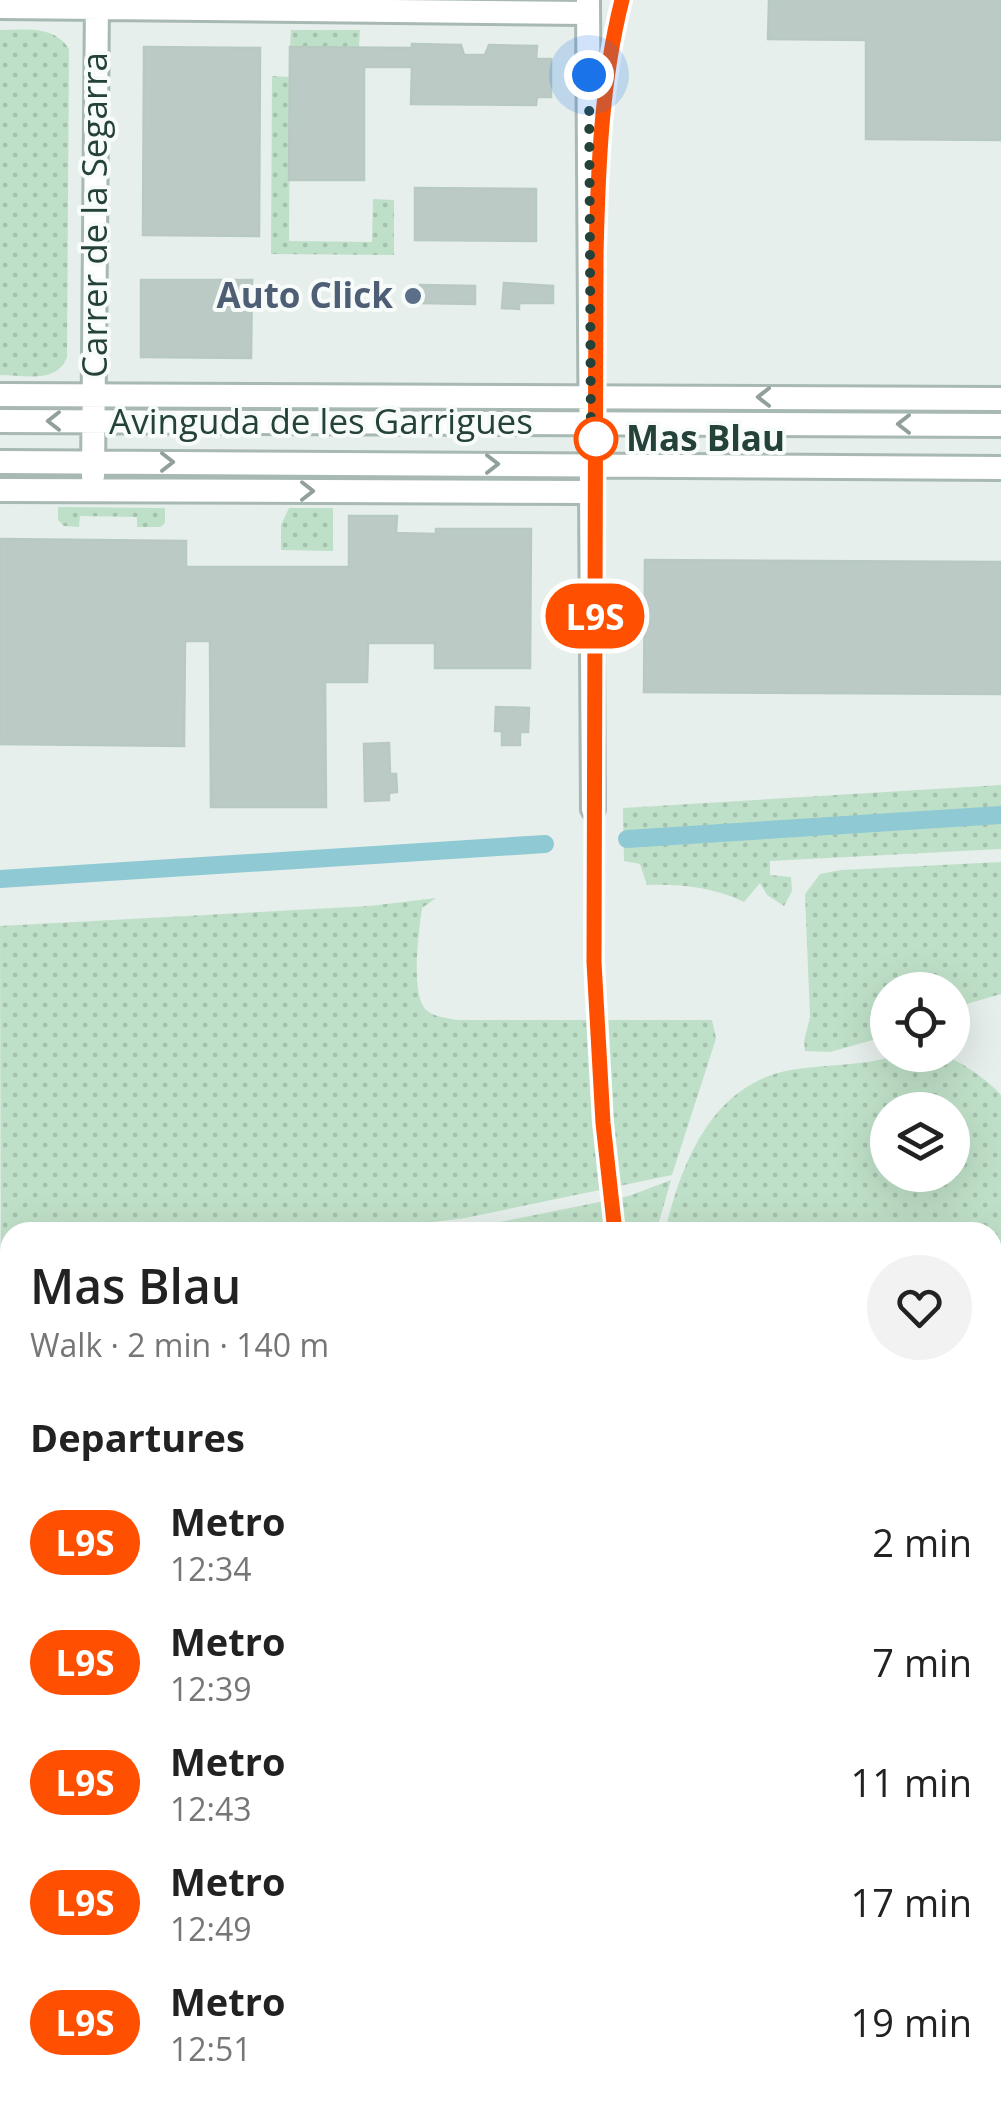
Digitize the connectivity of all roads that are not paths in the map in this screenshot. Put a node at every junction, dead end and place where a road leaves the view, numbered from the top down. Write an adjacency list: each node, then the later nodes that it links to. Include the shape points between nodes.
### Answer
1 (97, 4): 2 (street); 3 (street); 5 (street, Carrer de la Segarra)
2 (588, 6): 6 (street)
3 (0, 7)
4 (0, 395): 5 (street, Avinguda de les Garrigues)
5 (94, 395): 6 (street, Avinguda de les Garrigues); 9 (street, Carrer de la Segarra)
6 (590, 397): 7 (street, Avinguda de les Garrigues, one-way to 6); 10 (street)
7 (1001, 399)
8 (0, 421): 9 (street, Avinguda de les Garrigues, one-way to 8)
9 (94, 422): 10 (street, Avinguda de les Garrigues); 13 (street, Carrer de la Segarra)
10 (590, 423): 11 (street, Avinguda de les Garrigues, one-way to 10); 14 (street)
11 (1001, 425)
12 (0, 462): 13 (street, Avinguda de les Garrigues)
13 (93, 462): 14 (street, Avinguda de les Garrigues, one-way to 14); 17 (street, Carrer de la Segarra)
14 (591, 464): 15 (street, Avinguda de les Garrigues); 18 (street)
15 (1001, 468)
16 (0, 490): 17 (street, Avinguda de les Garrigues)
17 (93, 490): 18 (street, Avinguda de les Garrigues, one-way to 18)
18 (591, 492): 19 (street)
19 (592, 809)

